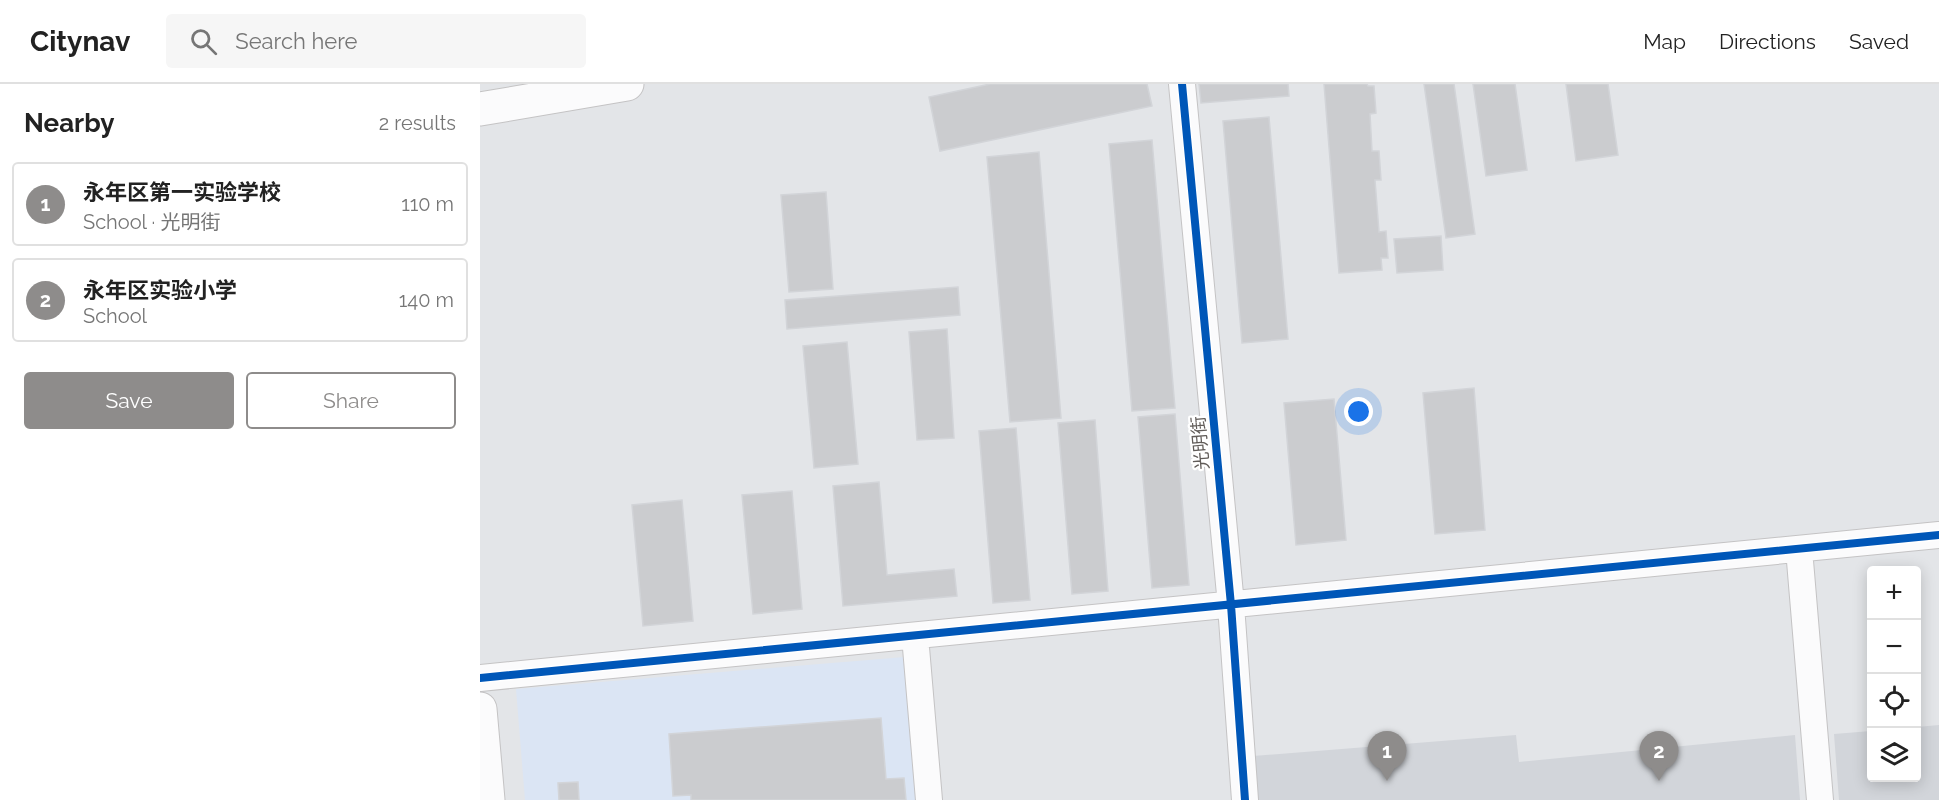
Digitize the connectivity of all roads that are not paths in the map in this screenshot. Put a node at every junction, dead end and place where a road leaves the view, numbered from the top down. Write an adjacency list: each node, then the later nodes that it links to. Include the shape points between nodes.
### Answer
1 (517, 84): 4 (street)
2 (627, 84): 5 (street)
3 (1182, 84): 8 (street, 光明街)
4 (480, 90)
5 (480, 109)
6 (1939, 536): 7 (street)
7 (1799, 549): 8 (street); 15 (street)
8 (1231, 606): 9 (street); 14 (street, 光明街)
9 (915, 636): 10 (street); 13 (street)
10 (480, 678)
11 (480, 709): 12 (street)
12 (488, 800)
13 (929, 800)
14 (1245, 800)
15 (1820, 800)

